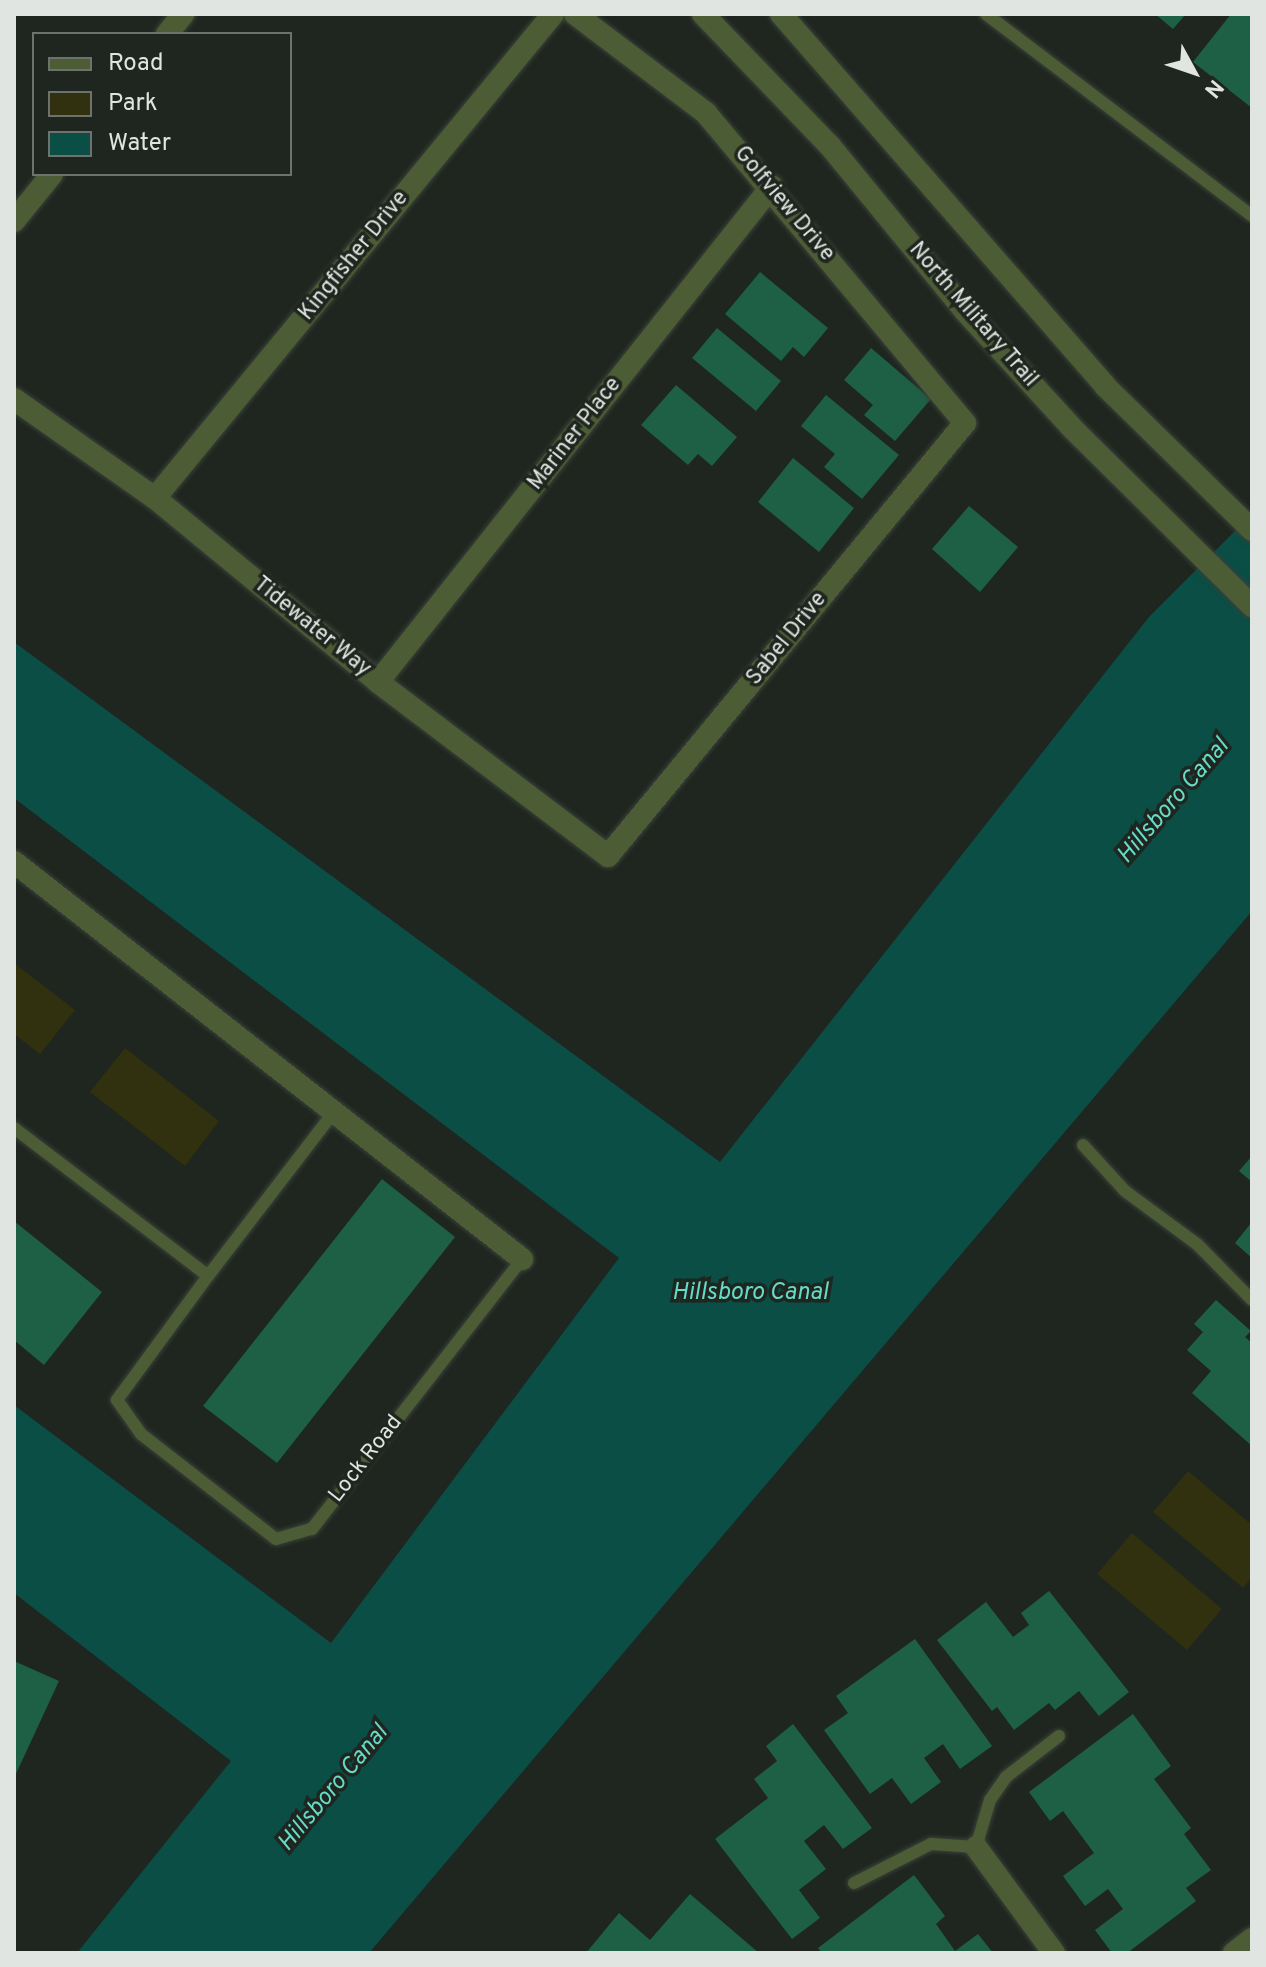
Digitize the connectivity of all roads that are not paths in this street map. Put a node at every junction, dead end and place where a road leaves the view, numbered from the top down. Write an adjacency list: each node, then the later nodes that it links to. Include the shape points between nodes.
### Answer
1 (183, 14): 7 (street)
2 (553, 14): 14 (street, Kingfisher Drive)
3 (575, 14): 9 (street, Golfview Drive, via 706,113)
4 (703, 14): 16 (street, North Military Trail, via 830,146 965,311 1073,429)
5 (781, 14): 15 (street, via 1035,309)
6 (986, 14): 10 (lane)
7 (169, 32)
8 (50, 176): 11 (street)
9 (772, 186): 13 (street, Golfview Drive); 17 (street, Mariner Place)
10 (1252, 216)
11 (14, 221)
12 (14, 399): 14 (street, Tidewater Way)
13 (965, 423): 18 (street, Sabel Drive)
14 (155, 498): 17 (street, Tidewater Way)
15 (1252, 530)
16 (1252, 606)
17 (378, 682): 18 (street, Tidewater Way)
18 (608, 856)
19 (14, 862): 20 (street, Lock Road)
20 (334, 1112): 23 (street, Lock Road); 24 (lane, Lock Road)
21 (14, 1128): 24 (lane)
22 (1083, 1145): 25 (lane, via 1125,1191 1197,1244)
23 (522, 1259): 24 (lane, Lock Road, via 312,1529 276,1539 141,1434 117,1400)
24 (208, 1276)
25 (1252, 1300)
26 (1059, 1736): 27 (lane, via 1006,1777 990,1800)
27 (976, 1847): 28 (lane, via 931,1844); 30 (street)
28 (854, 1883)
29 (1252, 1939): 31 (street)
30 (1054, 1953)
31 (1234, 1953)

